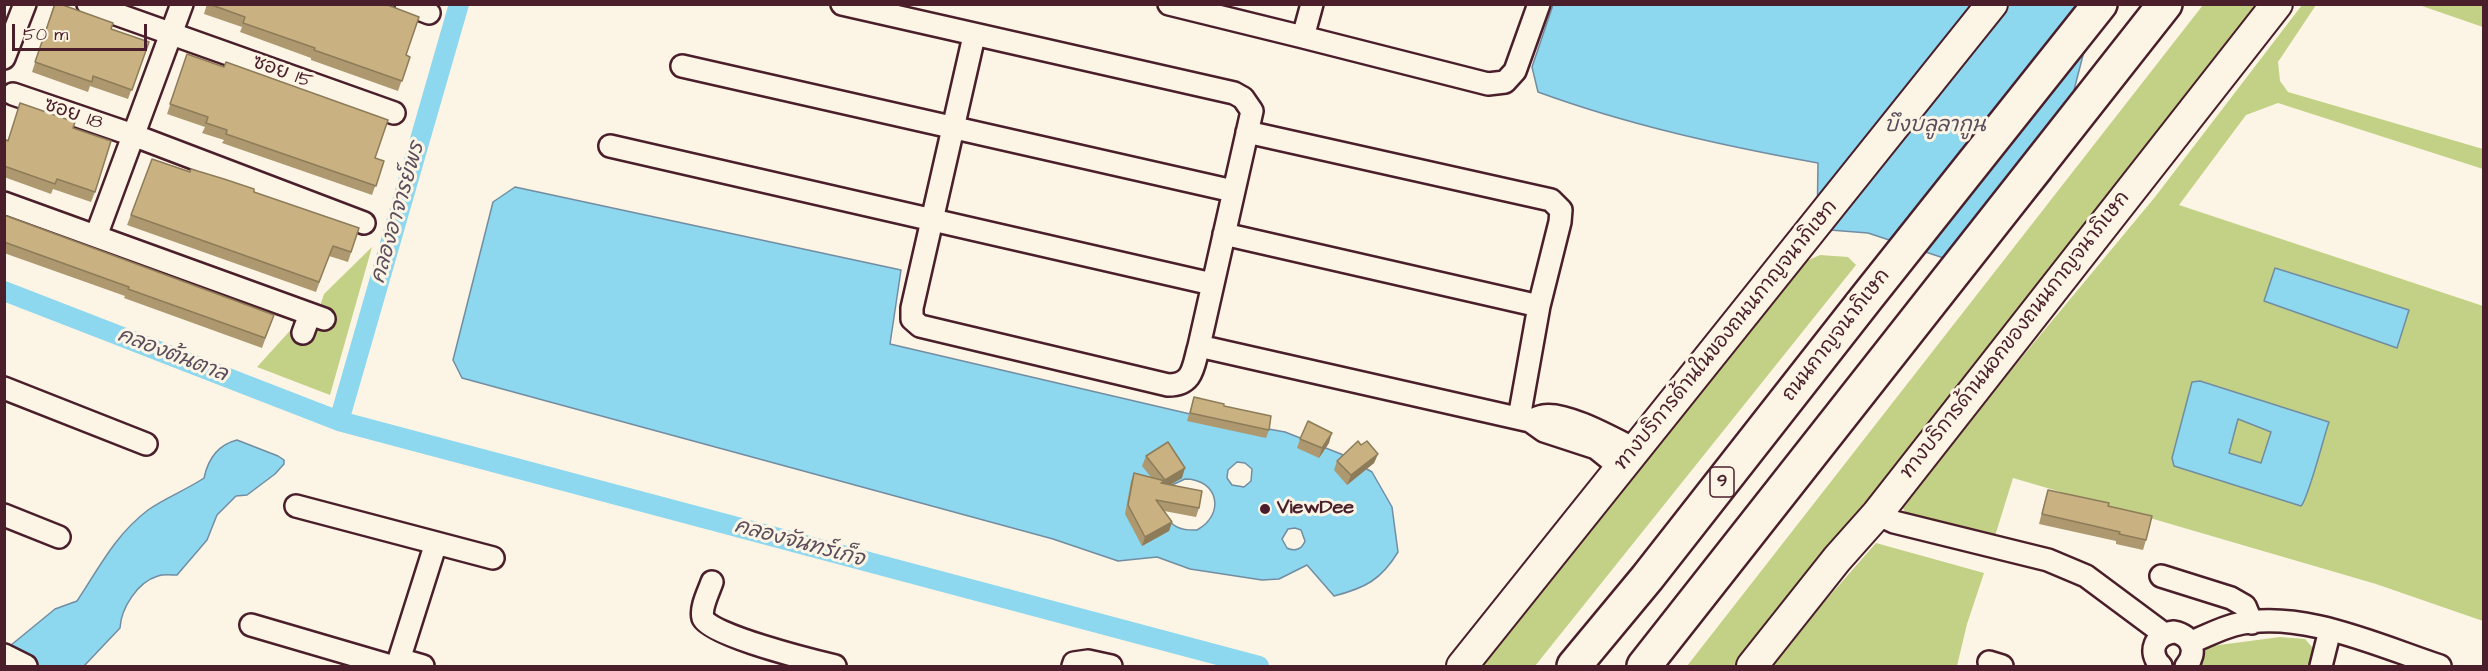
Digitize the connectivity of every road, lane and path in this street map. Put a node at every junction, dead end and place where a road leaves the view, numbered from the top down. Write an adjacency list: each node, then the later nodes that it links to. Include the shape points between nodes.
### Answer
1 (25, 4): 17 (street)
2 (88, 4): 14 (street, ซอย 15)
3 (182, 4): 14 (street)
4 (406, 4): 13 (street)
5 (842, 4): 15 (street)
6 (1168, 4): 16 (street)
7 (1312, 4): 16 (street)
8 (1539, 4): 16 (street, via 1515,71 1505,82 1488,84)
9 (1992, 4): 38 (main road, ทางบริการด้านในของถนนกาญจนาภิเษก)
10 (2100, 4): 61 (highway, ถนนกาญจนาภิเษก / 9)
11 (2165, 4): 62 (highway)
12 (2277, 4): 40 (main road, ทางบริการด้านนอกของถนนกาญจนาภิเษก)
13 (429, 13)
14 (171, 34): 20 (street, ซอย 15); 23 (street)
15 (974, 36): 21 (street); 22 (street, via 1234,93 1252,111)
16 (1303, 37)
17 (4, 58)
18 (682, 66): 21 (street)
19 (13, 94): 23 (street, ซอย 18)
20 (394, 113)
21 (952, 127): 25 (street); 27 (street)
22 (1247, 132): 25 (street); 32 (street, via 1551,200 1561,210 1560,222)
23 (134, 135): 28 (street, ซอย 18); 30 (street)
24 (610, 146): 27 (street)
25 (1233, 191): 29 (street)
26 (4, 203): 30 (street)
27 (931, 219): 31 (street); 34 (street, via 912,308 912,319 920,326 1168,385 1185,382)
28 (364, 223)
29 (1224, 234): 31 (street); 32 (street)
30 (96, 236): 33 (street)
31 (1212, 284): 34 (street)
32 (1539, 306): 36 (street)
33 (312, 322)
34 (1199, 346): 36 (street)
35 (4, 388): 37 (street)
36 (1524, 420): 38 (street, via 1544,431)
37 (146, 444)
38 (1628, 459): 60 (main road, ทางบริการด้านในของถนนกาญจนาภิเษก)
39 (296, 506): 43 (street)
40 (1877, 514): 50 (street, via 1894,522 2048,560 2086,576); 63 (main road, ทางบริการด้านนอกของถนนกาญจนาภิเษก)
41 (4, 515): 42 (street)
42 (59, 537)
43 (436, 543): 44 (street); 53 (street)
44 (493, 558)
45 (2161, 576): 47 (street, via 2231,598 2245,606)
46 (712, 582): 57 (street, via 703,610 706,623 730,636)
47 (2252, 623): 49 (street, via 2304,623); 51 (street, via 2234,625)
48 (251, 625): 53 (street)
49 (2330, 630): 65 (street); 66 (street)
50 (2164, 634): 51 (street, via 2179,633); 54 (street, via 2154,646)
51 (2191, 642): 64 (street, via 2192,657)
52 (4, 655): 55 (street)
53 (396, 664): 56 (street)
54 (2156, 665)
55 (26, 666)
56 (423, 666)
57 (835, 666)
58 (1073, 666): 59 (street, via 1088,661)
59 (1111, 666)
60 (1462, 666)
61 (1574, 666)
62 (1644, 666)
63 (1752, 666)
64 (2186, 666)
65 (2321, 666)
66 (2440, 666)

